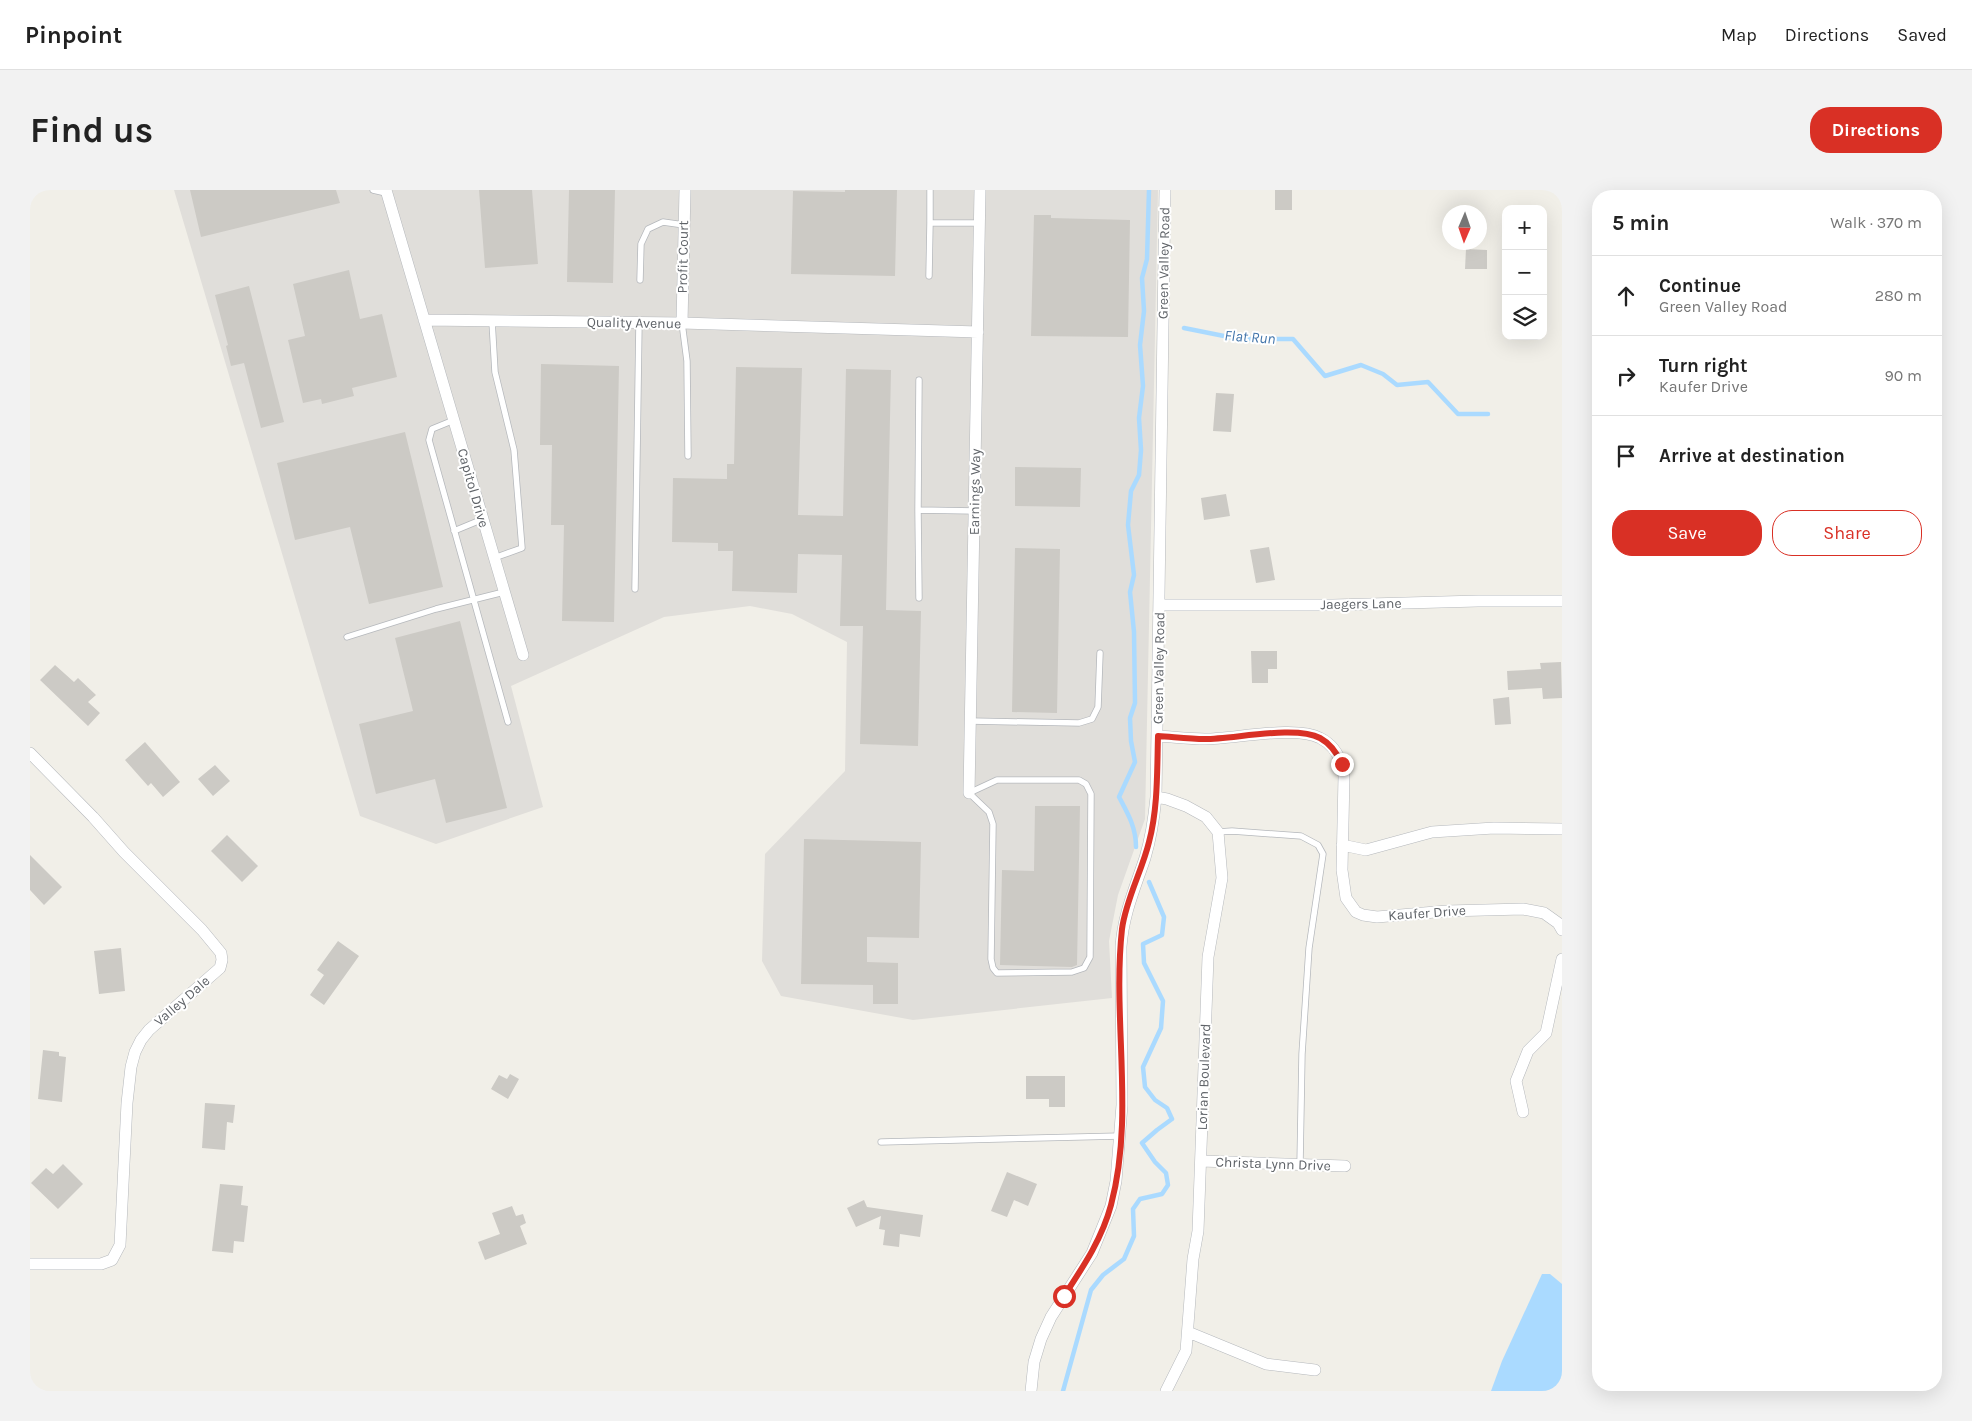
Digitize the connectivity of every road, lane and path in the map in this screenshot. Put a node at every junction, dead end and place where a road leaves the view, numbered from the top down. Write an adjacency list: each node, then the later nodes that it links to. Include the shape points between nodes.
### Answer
1 (373, 190): 6 (lane)
2 (684, 190): 9 (street, Profit Court)
3 (930, 190): 7 (lane)
4 (980, 190): 8 (street, Earnings Way)
5 (1165, 190): 30 (street, Green Valley Road)
6 (386, 191): 12 (street)
7 (930, 223): 8 (lane); 10 (lane)
8 (980, 223): 16 (street, Earnings Way)
9 (684, 225): 11 (lane, via 663,222 648,229 641,244); 15 (street, Profit Court)
10 (929, 276)
11 (640, 280)
12 (424, 320): 13 (street, Quality Avenue); 18 (street, Capitol Drive)
13 (492, 321): 14 (street, Quality Avenue); 24 (lane, via 495,372 514,450 522,548)
14 (639, 322): 15 (street, Quality Avenue); 25 (lane)
15 (682, 323): 16 (street, Quality Avenue); 19 (lane, via 687,362)
16 (978, 332): 21 (street, Earnings Way)
17 (919, 380): 20 (lane)
18 (454, 420): 22 (street, Capitol Drive); 23 (lane, via 432,429 429,440)
19 (688, 456)
20 (918, 510): 21 (lane); 27 (lane)
21 (975, 510): 34 (street, Earnings Way)
22 (483, 519): 23 (lane); 24 (street, Capitol Drive)
23 (454, 531): 28 (lane)
24 (494, 558): 26 (street, Capitol Drive)
25 (635, 590)
26 (504, 592): 28 (lane); 33 (street, Capitol Drive)
27 (919, 598)
28 (474, 600): 31 (lane); 35 (lane)
29 (1562, 601): 30 (street, Jaegers Lane)
30 (1159, 605): 36 (street, Green Valley Road)
31 (347, 637)
32 (1100, 653): 34 (lane, via 1098,707 1092,719 1078,723)
33 (523, 655)
34 (970, 721): 38 (street, Earnings Way)
35 (508, 722)
36 (1158, 736): 39 (street, Green Valley Road); 42 (street, Kaufer Drive, via 1205,739 1284,733 1320,738 1338,754 1342,764)
37 (30, 753): 51 (street, Valley Dale, via 202,930 221,953 222,960 220,968 149,1030 134,1052 120,1245 112,1260 101,1264)
38 (969, 794): 38 (lane, via 997,780 1079,780 1086,784 1091,794 1090,957 1084,968 1072,972 997,973 993,968 990,959 992,824 990,812)
39 (1156, 798): 41 (street, via 1167,799 1199,813); 46 (street, Green Valley Road, via 1148,848 1122,927)
40 (1562, 829): 42 (street, via 1494,828 1432,832 1366,850)
41 (1218, 832): 48 (street, Lorian Boulevard, via 1222,878 1208,957); 49 (lane, via 1302,836 1318,845 1323,854 1309,948 1302,1054)
42 (1342, 845): 43 (street, Kaufer Drive, via 1346,898 1356,912 1363,915 1377,917 1523,908 1544,913 1558,922)
43 (1562, 930)
44 (1562, 959): 45 (street, via 1546,1033 1528,1051 1516,1081)
45 (1524, 1112)
46 (1120, 1136): 47 (lane); 54 (street, Green Valley Road, via 1116,1181 1103,1229 1041,1339 1034,1362)
47 (880, 1142)
48 (1201, 1161): 49 (street, Christa Lynn Drive); 52 (street, Lorian Boulevard)
49 (1300, 1164): 50 (street, Christa Lynn Drive)
50 (1345, 1166)
51 (30, 1264)
52 (1188, 1332): 53 (street, via 1266,1364); 55 (street, Lorian Boulevard, via 1186,1351)
53 (1315, 1370)
54 (1031, 1391)
55 (1166, 1391)

